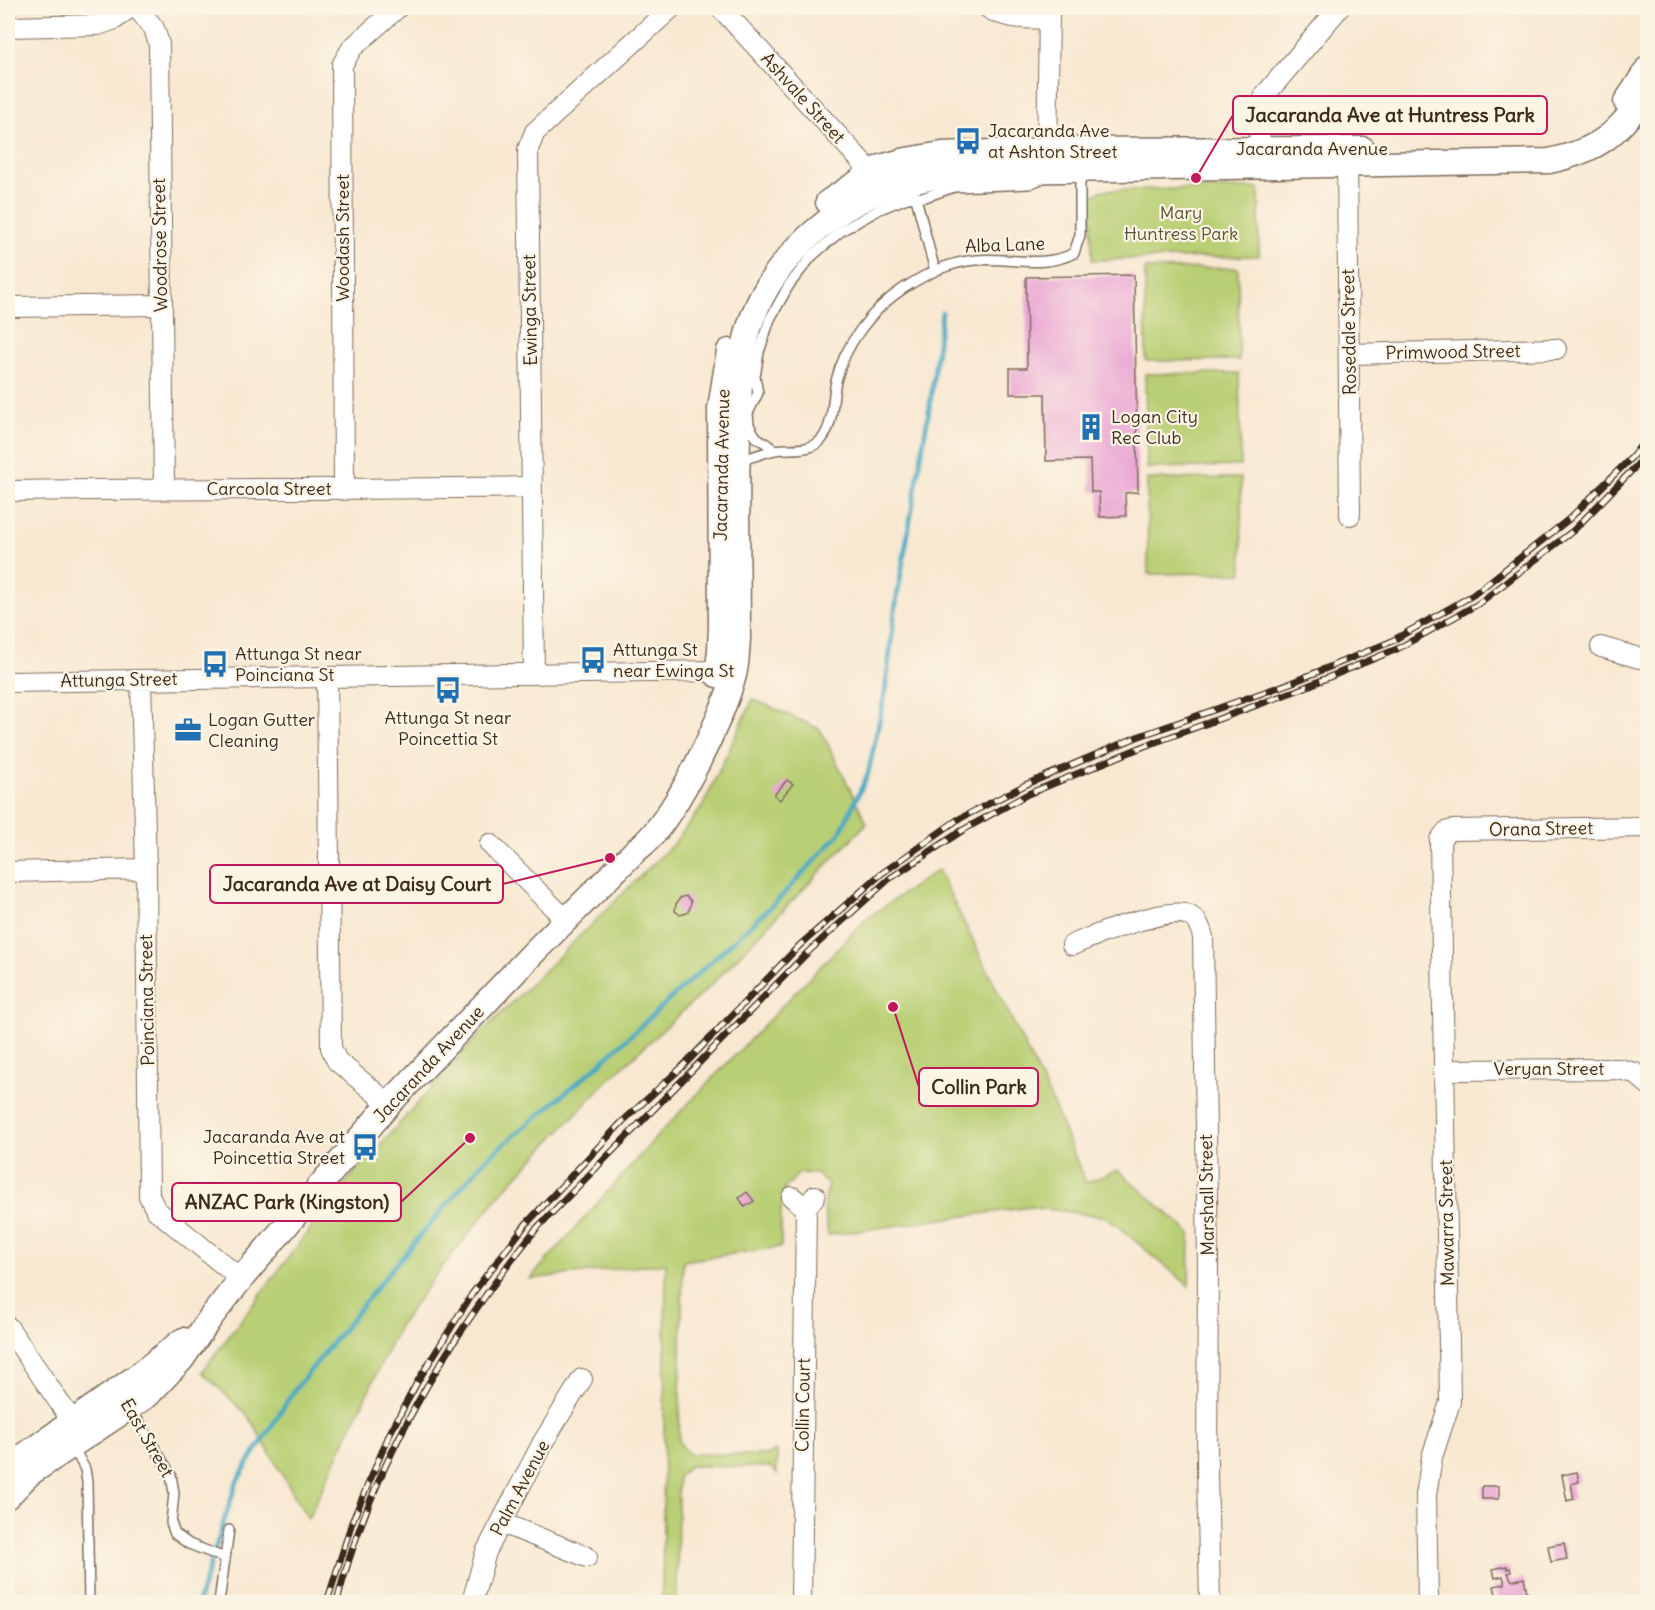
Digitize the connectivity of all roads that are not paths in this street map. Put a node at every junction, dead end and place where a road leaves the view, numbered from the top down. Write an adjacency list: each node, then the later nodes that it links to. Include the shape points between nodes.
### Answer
1 (129, 8): 9 (street, via 98,25)
2 (137, 8): 19 (street, Woodrose Street, via 154,28 159,44)
3 (397, 8): 28 (street, Woodash Street, via 352,48 342,65)
4 (671, 8): 26 (street, Ewinga Street, via 535,132 528,149)
5 (721, 8): 16 (street, Ashvale Street)
6 (987, 8): 8 (street, via 1027,19)
7 (1339, 8): 13 (street, via 1265,95)
8 (1049, 13): 14 (street)
9 (8, 27)
10 (1647, 68): 12 (street, Jacaranda Avenue, via 1626,102 1606,123 1560,145)
11 (1647, 90): 12 (street, Jacaranda Avenue, via 1614,134 1568,157 1532,162)
12 (1348, 157): 13 (street, Jacaranda Avenue); 22 (street, Rosedale Street)
13 (1258, 158): 15 (street, Jacaranda Avenue)
14 (1047, 160): 15 (street, Jacaranda Avenue); 16 (street, Jacaranda Avenue, via 923,179); 17 (lane, via 1041,179 1029,184 954,187)
15 (1080, 160): 18 (lane, Alba Lane, via 1080,235 1074,253 1060,260 975,260 944,265)
16 (876, 182): 23 (street, Jacaranda Avenue, via 865,198 827,221 797,247 775,276 746,338 741,370); 31 (street, Jacaranda Avenue, via 826,204 786,243 759,279 737,324 726,362 720,409)
17 (916, 198): 18 (lane); 23 (lane, via 880,209 841,231 812,256 789,285 770,319 759,352 755,377 758,393)
18 (935, 271): 24 (lane, Alba Lane, via 903,288 858,332 836,381 829,423 822,439 808,447)
19 (161, 305): 20 (street); 27 (street, Woodrose Street)
20 (8, 308)
21 (1556, 349): 22 (street, Primwood Street)
22 (1349, 354): 30 (street, Rosedale Street)
23 (743, 413): 24 (lane, via 756,437); 25 (street, Jacaranda Avenue)
24 (776, 450): 25 (lane, Alba Lane)
25 (737, 462): 31 (lane, via 731,469 729,520); 34 (street, Jacaranda Avenue, via 738,639)
26 (531, 487): 28 (street, Carcoola Street); 35 (street, Ewinga Street)
27 (164, 488): 28 (street, Carcoola Street); 29 (street, Carcoola Street)
28 (344, 490)
29 (8, 491)
30 (1350, 515)
31 (720, 545): 34 (street, Jacaranda Avenue)
32 (1601, 648): 33 (street)
33 (1647, 657)
34 (726, 673): 35 (street, Attunga Street); 44 (street, Jacaranda Avenue, via 725,699 686,785 663,822 646,844)
35 (534, 674): 36 (street, Attunga Street)
36 (327, 678): 37 (street, Attunga Street); 48 (street, via 331,1048 337,1061)
37 (141, 680): 38 (street, Attunga Street); 42 (street, Poinciana Street)
38 (8, 682)
39 (1647, 827): 40 (street, Orana Street, via 1452,830)
40 (1440, 840): 46 (street, Mawarra Street)
41 (490, 844): 44 (street)
42 (146, 869): 43 (street); 50 (street, Poinciana Street, via 149,1196 156,1210)
43 (8, 872)
44 (567, 921): 48 (street, Jacaranda Avenue)
45 (1072, 945): 66 (street, Marshall Street, via 1107,930 1172,913 1186,914 1198,922 1203,937)
46 (1445, 1070): 47 (street, Veryan Street, via 1619,1069 1635,1073); 67 (street, Mawarra Street, via 1450,1402 1432,1457 1426,1495)
47 (1647, 1084)
48 (389, 1104): 50 (street, Jacaranda Avenue)
49 (805, 1200): 65 (street, Collin Court)
50 (241, 1279): 53 (street, Jacaranda Avenue, via 211,1317 171,1350)
51 (8, 1328): 54 (street)
52 (582, 1379): 58 (street, Palm Avenue, via 543,1442)
53 (124, 1398): 54 (street, Jacaranda Avenue); 55 (street, Jacaranda Avenue); 60 (lane, East Street, via 171,1474 171,1523 175,1534)
54 (72, 1420): 56 (street, Jacaranda Avenue)
55 (72, 1444): 57 (street, Jacaranda Avenue, via 29,1474); 62 (lane, via 85,1468 87,1482)
56 (8, 1467)
57 (8, 1496)
58 (502, 1523): 61 (street); 64 (street, Palm Avenue, via 486,1552)
59 (229, 1530): 60 (lane)
60 (221, 1557): 63 (lane)
61 (587, 1557)
62 (89, 1602)
63 (219, 1602)
64 (472, 1602)
65 (801, 1602)
66 (1210, 1602)
67 (1428, 1602)

